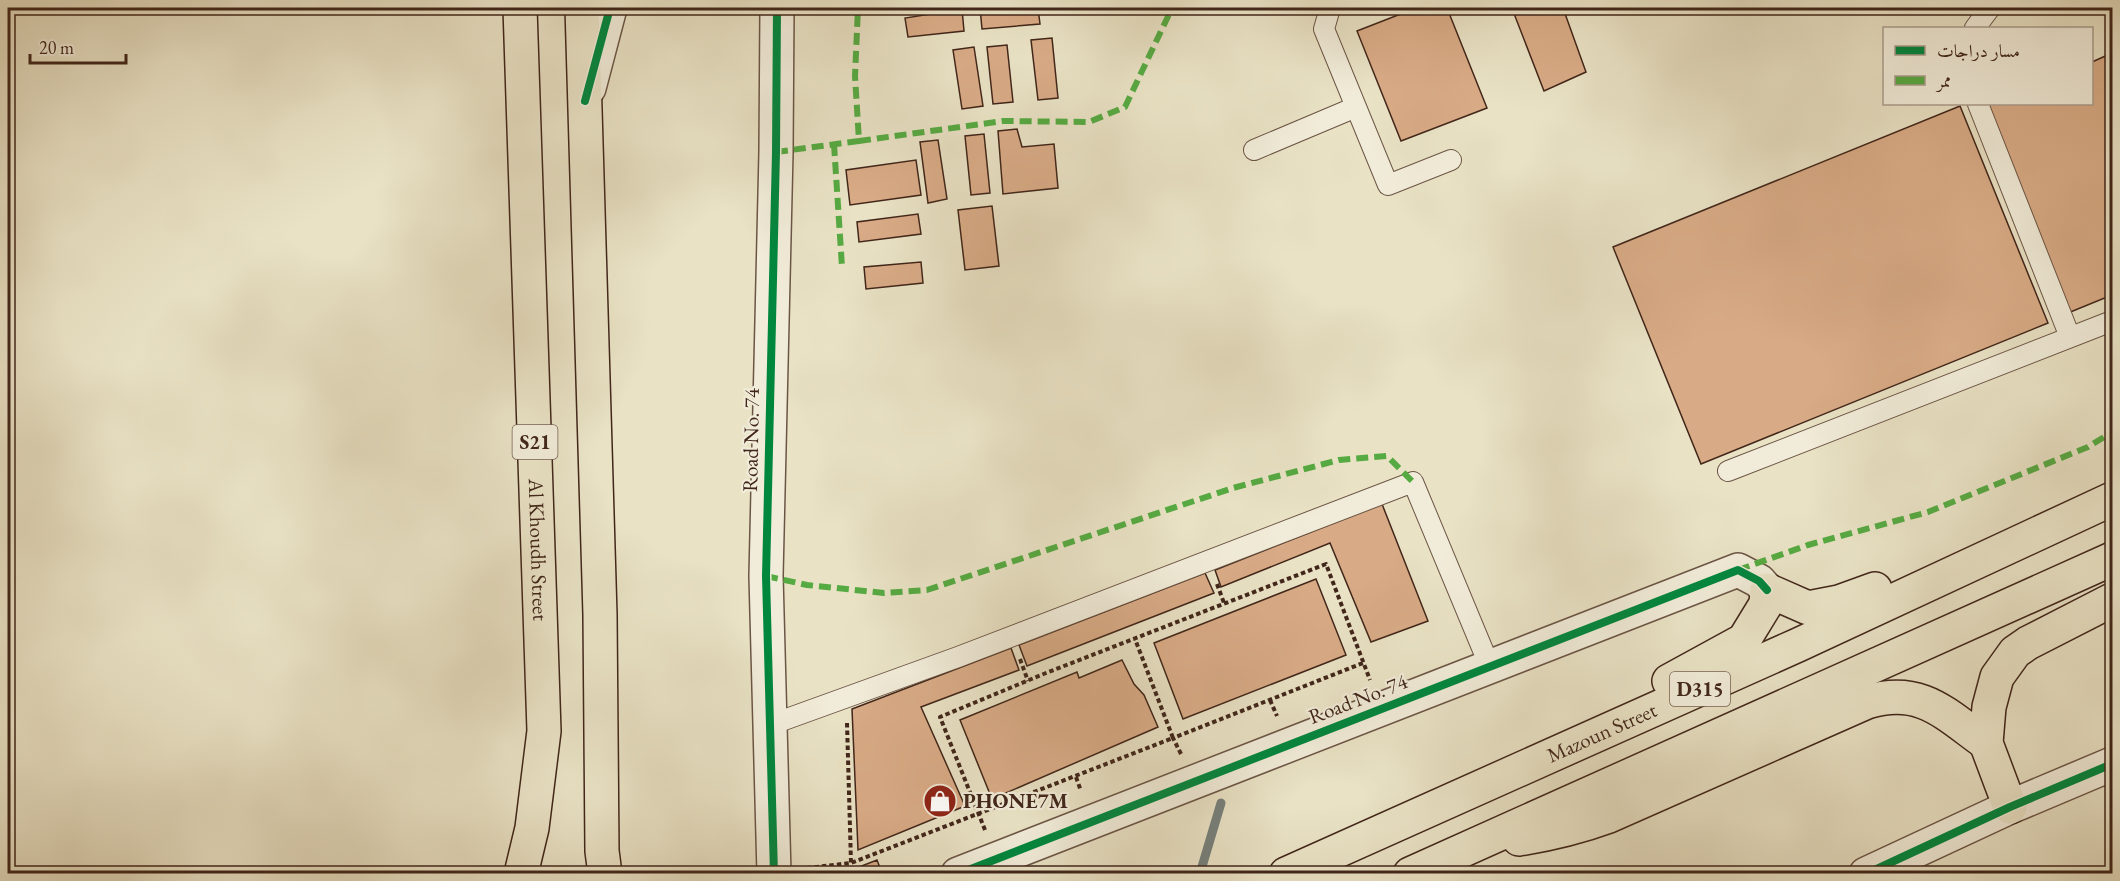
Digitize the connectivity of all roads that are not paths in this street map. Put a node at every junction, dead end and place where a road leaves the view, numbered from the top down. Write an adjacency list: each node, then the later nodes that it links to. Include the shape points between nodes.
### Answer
1 (520, 8): 28 (main road, Al Khoudh Street / S21, via 544,730 532,828)
2 (582, 8): 8 (main road)
3 (610, 8): 8 (street)
4 (777, 8): 22 (street, Road No. 74, via 766,576)
5 (1330, 8): 10 (lane, via 1324,29)
6 (1990, 8): 7 (lane)
7 (1976, 27)
8 (585, 101): 29 (main road)
9 (1978, 105): 14 (lane)
10 (1356, 106): 11 (lane); 12 (lane, via 1388,185)
11 (1254, 150)
12 (1450, 160)
13 (2112, 321): 14 (lane)
14 (2070, 338): 15 (lane)
15 (1728, 471)
16 (2112, 490): 19 (main road, via 1839,602 1808,608)
17 (2112, 499): 24 (main road, Mazoun Street / D315)
18 (2112, 559): 27 (main road, D315)
19 (1767, 590): 21 (street, Road No. 74, via 1738,570); 24 (main road, via 1766,604 1744,640 1625,702)
20 (2112, 600): 23 (main road, via 2028,643 2005,664 1992,692)
21 (1490, 667): 22 (lane, via 1413,482 958,657); 31 (street, Road No. 74)
22 (770, 724): 30 (street, Road No. 74)
23 (1986, 742): 26 (main road); 27 (main road, via 1926,702 1887,696 1580,827 1549,835)
24 (1576, 744): 32 (main road, Mazoun Street / D315)
25 (2112, 764): 26 (street)
26 (2010, 807): 34 (street)
27 (1487, 840): 33 (main road, D315)
28 (521, 873)
29 (605, 873)
30 (774, 873)
31 (958, 873)
32 (1286, 873)
33 (1410, 873)
34 (1866, 873)

